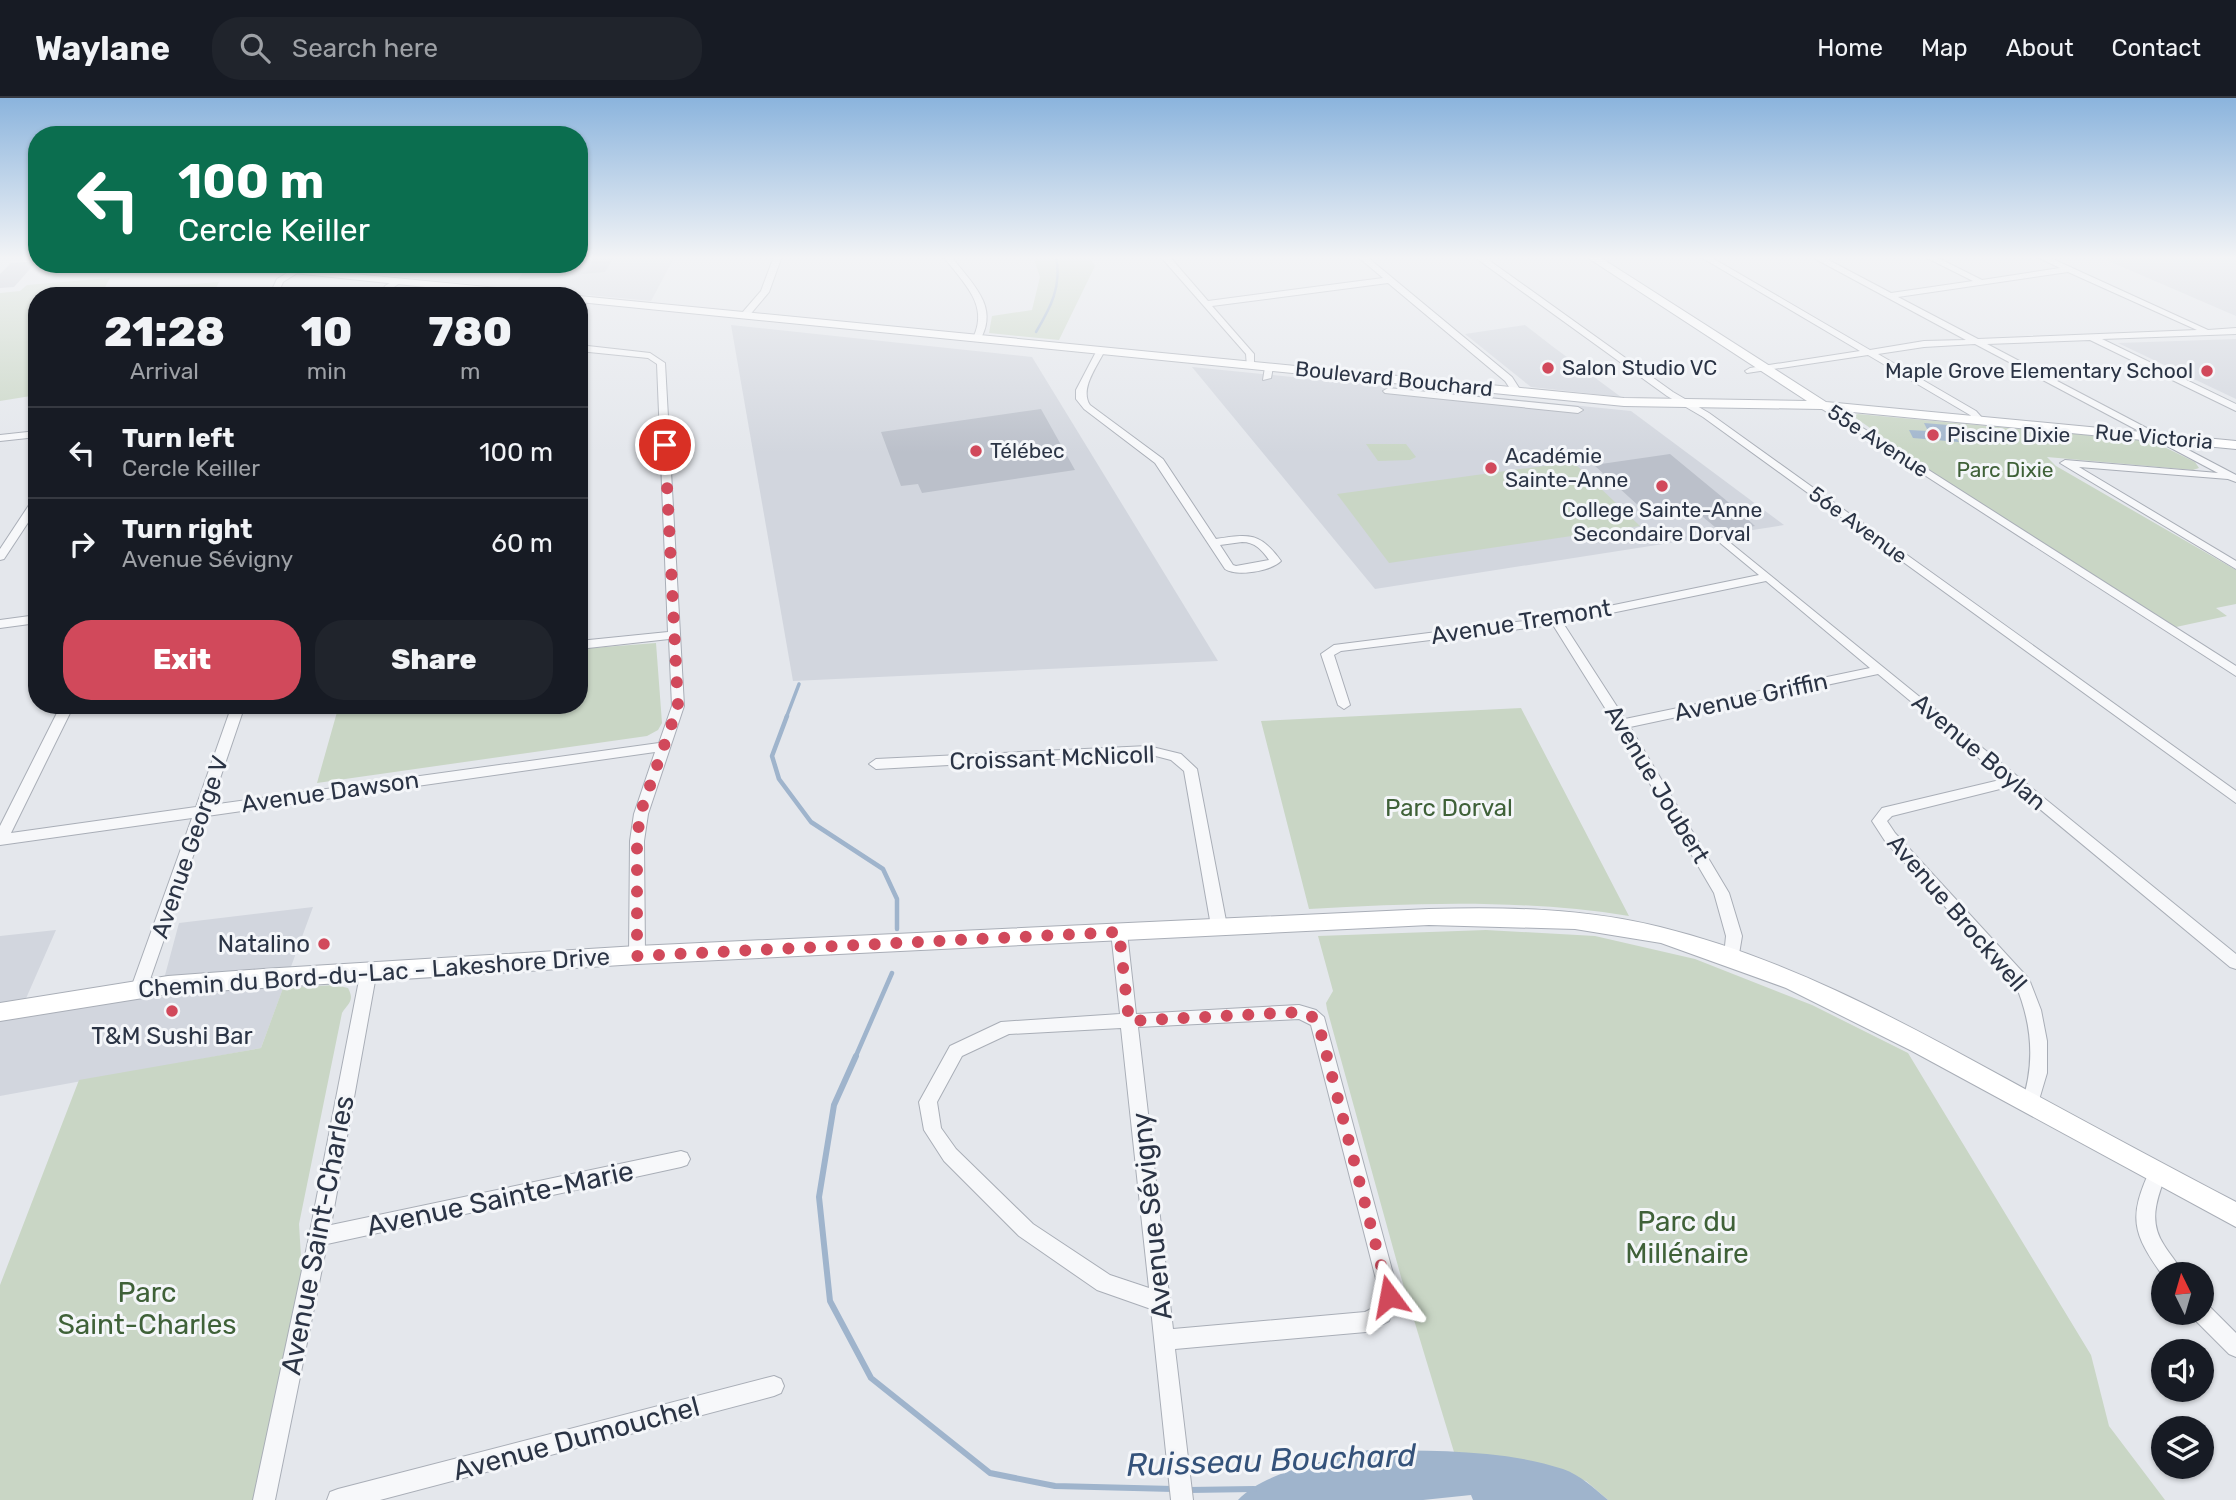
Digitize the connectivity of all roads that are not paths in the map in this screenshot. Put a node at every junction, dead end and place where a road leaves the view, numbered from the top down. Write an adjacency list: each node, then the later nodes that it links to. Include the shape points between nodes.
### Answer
1 (811, 321): 14 (main road, Boulevard Bouchard)
2 (986, 321): 14 (street)
3 (1222, 321): 19 (street, via 1252,356)
4 (1439, 321): 23 (street, via 1509,379)
5 (1570, 321): 26 (street, 56e Avenue)
6 (1674, 321): 21 (main road, 55e Avenue)
7 (1691, 321): 20 (main road, 55e Avenue)
8 (1816, 321): 18 (street)
9 (1938, 321): 15 (street)
10 (2183, 321): 12 (street)
11 (2236, 331): 12 (street)
12 (2206, 332): 13 (street)
13 (2091, 337): 15 (street); 29 (street)
14 (977, 338): 17 (main road, Boulevard Bouchard)
15 (1975, 341): 18 (street); 34 (street)
16 (588, 349): 46 (street, via 650,356 661,363)
17 (1101, 351): 19 (main road, Boulevard Bouchard); 39 (street, via 1081,399 1102,421 1159,461)
18 (1869, 352): 20 (street); 31 (street, via 1973,412)
19 (1250, 365): 23 (main road, Boulevard Bouchard, via 1268,373)
20 (1765, 369): 21 (street); 28 (main road, 55e Avenue)
21 (1750, 371): 27 (main road, 55e Avenue)
22 (1388, 391): 24 (street)
23 (1516, 391): 24 (main road, Boulevard Bouchard)
24 (1534, 399): 25 (main road, Boulevard Bouchard); 30 (street)
25 (1624, 402): 26 (main road, Rue Victoria)
26 (1685, 402): 27 (main road, Rue Victoria, via 1704,406); 57 (street, 56e Avenue)
27 (1800, 404): 28 (main road, Rue Victoria)
28 (1822, 405): 31 (main road, Rue Victoria); 49 (street, 55e Avenue)
29 (2236, 408)
30 (1578, 410)
31 (1979, 420): 34 (main road, Rue Victoria)
32 (28, 435): 33 (street)
33 (0, 438)
34 (2159, 438): 35 (main road, Rue Victoria); 36 (street)
35 (2236, 445)
36 (2235, 478): 41 (street, via 2065,463)
37 (28, 515): 40 (street)
38 (1723, 540): 42 (street, Avenue Boylan)
39 (1213, 543): 39 (street, via 1234,570 1275,561 1264,542 1254,538)
40 (0, 557)
41 (2236, 566)
42 (1768, 577): 44 (street, Avenue Tremont); 48 (street, Avenue Boylan)
43 (28, 620): 45 (street)
44 (1556, 621): 50 (street, Avenue Tremont, via 1338,648 1327,654); 53 (street, Avenue Joubert)
45 (0, 624)
46 (674, 635): 47 (street); 54 (street, via 678,706)
47 (588, 644)
48 (1880, 670): 53 (street, Avenue Griffin); 56 (street, Avenue Boylan)
49 (2236, 671)
50 (1344, 705)
51 (63, 714): 59 (street)
52 (236, 714): 58 (street, Avenue George V)
53 (1622, 724): 63 (street, Avenue Joubert, via 1721,894 1734,936)
54 (661, 747): 58 (street, Avenue Dawson); 62 (street, via 640,814)
55 (876, 764): 60 (street, Croissant McNicoll, via 1148,750 1176,757 1190,769)
56 (2014, 781): 64 (street, Avenue Boylan); 69 (street, Avenue Brockwell, via 1887,812 1880,821 2021,979 2039,1029 2039,1083)
57 (2236, 798)
58 (202, 810): 59 (street, Avenue Dawson); 66 (street, Avenue George V)
59 (0, 840)
60 (1219, 926): 61 (main road, Chemin du Bord-du-Lac - Lakeshore Drive); 63 (main road, Chemin du Bord-du-Lac - Lakeshore Drive, via 1530,917 1622,927)
61 (1119, 932): 62 (main road, Chemin du Bord-du-Lac - Lakeshore Drive); 68 (street, Avenue Sévigny)
62 (637, 956): 65 (main road, Chemin du Bord-du-Lac - Lakeshore Drive)
63 (1732, 956): 69 (main road, Chemin du Bord-du-Lac - Lakeshore Drive, via 1861,1012)
64 (2236, 964)
65 (368, 971): 66 (main road, Chemin du Bord-du-Lac - Lakeshore Drive); 73 (street, Avenue Saint-Charles)
66 (139, 988): 67 (main road, Chemin du Bord-du-Lac - Lakeshore Drive)
67 (0, 1012)
68 (1129, 1021): 75 (street, Avenue Sévigny); 75 (street, via 1007,1027 982,1037 956,1051 928,1102 933,1130 950,1155 1026,1230 1104,1283); 77 (street, via 1299,1012 1318,1022 1389,1296 1382,1314 1366,1322)
69 (2030, 1105): 71 (main road, Chemin du Bord-du-Lac - Lakeshore Drive)
70 (681, 1159): 73 (street, Avenue Sainte-Marie)
71 (2157, 1174): 72 (main road, Chemin du Bord-du-Lac - Lakeshore Drive); 74 (street, via 2143,1226)
72 (2236, 1215)
73 (319, 1237): 80 (street, Avenue Saint-Charles)
74 (2164, 1262)
75 (1160, 1302): 77 (street, Avenue Sévigny)
76 (2214, 1325): 78 (street)
77 (1164, 1340): 82 (street, Avenue Sévigny)
78 (2236, 1347)
79 (774, 1386): 81 (street, Avenue Dumouchel)
80 (264, 1500)
81 (338, 1500)
82 (1182, 1500)

